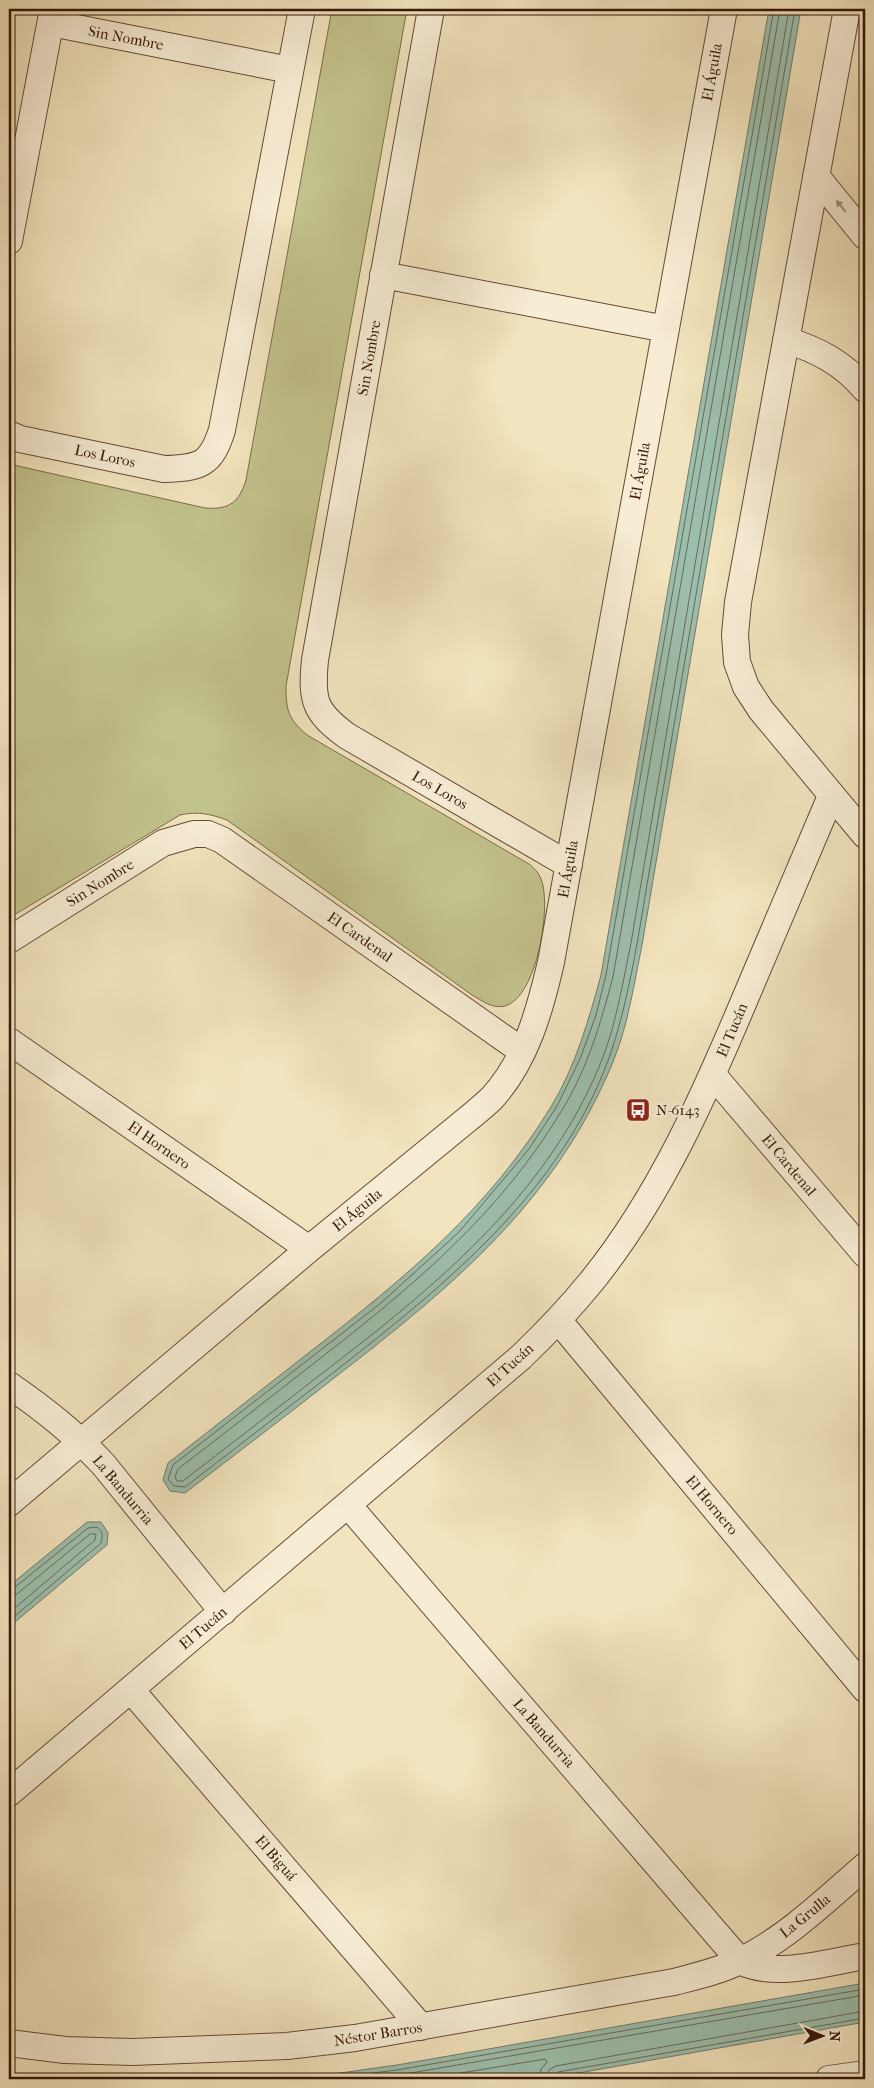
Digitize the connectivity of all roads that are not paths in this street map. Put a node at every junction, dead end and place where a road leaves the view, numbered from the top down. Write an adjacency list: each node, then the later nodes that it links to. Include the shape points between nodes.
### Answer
1 (302, 9): 6 (street)
2 (431, 9): 10 (street, Sin Nombre)
3 (724, 9): 11 (street, El Águila)
4 (847, 9): 7 (street)
5 (52, 16): 6 (street, Sin Nombre); 9 (street, Sin Nombre)
6 (290, 70): 14 (street, Los Loros, via 216,448 202,463 164,469)
7 (816, 176): 8 (street, one-way to 7); 12 (street)
8 (865, 236)
9 (9, 241)
10 (383, 275): 11 (street); 15 (street, Sin Nombre, via 315,660 313,686)
11 (666, 329): 19 (street, El Águila)
12 (786, 340): 13 (street, via 831,358); 16 (street, via 738,602 737,662 746,687 761,710)
13 (865, 389)
14 (9, 434)
15 (317, 707): 19 (street, Los Loros, via 329,723 347,736)
16 (831, 796): 18 (street); 23 (street, El Tucán)
17 (194, 834): 20 (street, Sin Nombre, via 163,843); 22 (street, El Cardenal, via 208,834 222,840)
18 (865, 835)
19 (569, 865): 22 (street, El Águila, via 543,999)
20 (9, 940)
21 (9, 1041): 24 (street, El Hornero)
22 (522, 1051): 24 (street, El Águila, via 492,1097)
23 (713, 1075): 25 (street, El Cardenal); 26 (street, El Tucán, via 658,1181 625,1235 592,1281)
24 (309, 1249): 28 (street, El Águila)
25 (865, 1254)
26 (558, 1320): 30 (street, El Tucán, via 521,1357); 32 (street, El Hornero)
27 (9, 1385): 28 (street, La Bandurria)
28 (82, 1441): 29 (street, El Águila); 31 (street, La Bandurria)
29 (9, 1503)
30 (348, 1505): 31 (street, El Tucán); 37 (street, La Bandurria)
31 (222, 1612): 33 (street, El Tucán)
32 (865, 1689)
33 (130, 1690): 34 (street, El Tucán); 38 (street, El Biguá)
34 (9, 1793)
35 (865, 1866): 37 (street, La Grulla, via 793,1927)
36 (865, 1956): 37 (street, via 773,1970)
37 (740, 1961): 38 (street, Néstor Barros, via 708,1974 674,1982)
38 (421, 2027): 39 (street, Néstor Barros, via 286,2046 211,2051 65,2050)
39 (9, 2043)
40 (865, 2074): 41 (street)
41 (829, 2079)

